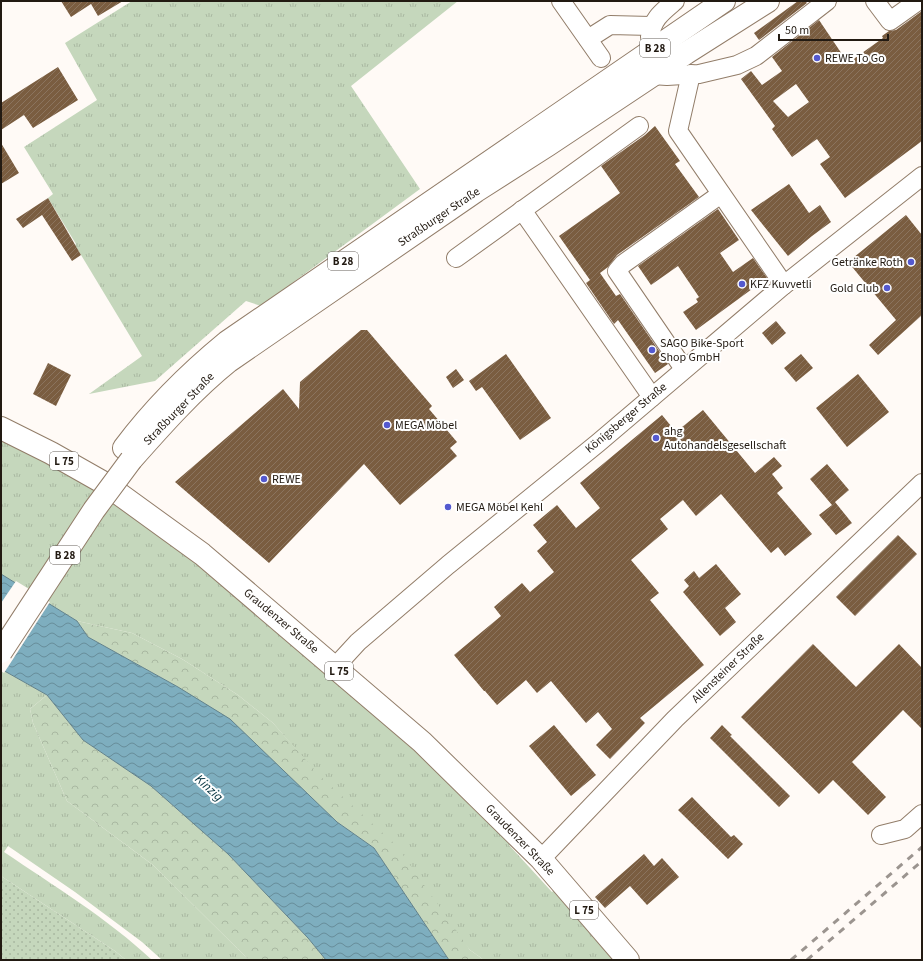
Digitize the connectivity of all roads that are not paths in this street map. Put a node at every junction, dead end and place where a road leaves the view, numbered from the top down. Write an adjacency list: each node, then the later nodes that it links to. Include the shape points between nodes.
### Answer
1 (561, 1): 9 (street)
2 (675, 1): 8 (street)
3 (724, 1): 10 (main road, Straßburger Straße / B 28)
4 (768, 1): 13 (main road, Straßburger Straße / B 28)
5 (827, 1): 12 (street, via 756,56 737,65)
6 (875, 1): 7 (street, via 890,21)
7 (918, 1)
8 (651, 26): 9 (street, via 610,25); 10 (street)
9 (588, 39): 11 (street)
10 (650, 51): 23 (main road, Straßburger Straße / B 28, via 227,342 172,391 142,424)
11 (601, 58)
12 (691, 74): 13 (street); 16 (street, via 678,131)
13 (652, 75): 23 (main road, Straßburger Straße / B 28, via 399,243 229,361)
14 (640, 126): 17 (street)
15 (922, 176): 19 (street, Königsberger Straße)
16 (721, 194): 19 (street); 20 (street, via 623,264 617,271)
17 (522, 210): 18 (street); 21 (street)
18 (456, 258)
19 (784, 285): 20 (street, Königsberger Straße)
20 (684, 369): 21 (street, Königsberger Straße)
21 (652, 397): 27 (street, Königsberger Straße, via 364,637)
22 (1, 428): 27 (main road, Graudenzer Straße / L 75, via 104,483 202,554)
23 (126, 456): 25 (main road, B 28, via 83,503); 26 (main road, B 28, bridge, via 94,510)
24 (918, 493): 30 (street, Allensteiner Straße, via 675,718)
25 (1, 628)
26 (1, 652)
27 (335, 667): 30 (main road, Graudenzer Straße / L 75, via 422,742)
28 (922, 814): 29 (street, via 905,829)
29 (881, 835)
30 (541, 859): 31 (main road, Graudenzer Straße / L 75)
31 (628, 960)

